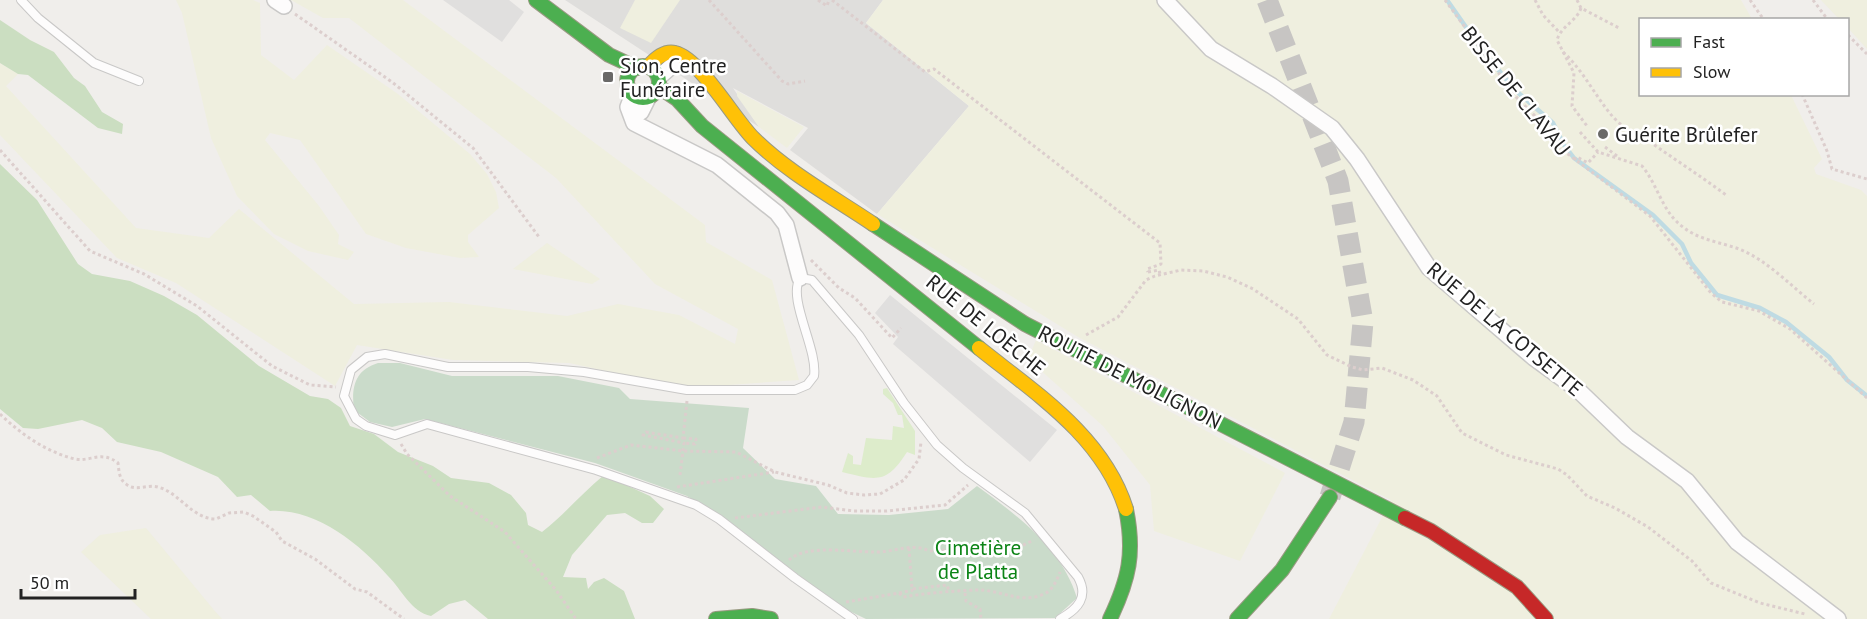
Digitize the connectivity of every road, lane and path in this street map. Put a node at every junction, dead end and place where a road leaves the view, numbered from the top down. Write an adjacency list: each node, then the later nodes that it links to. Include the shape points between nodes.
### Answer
1 (21, 0): 22 (lane, via 94,63)
2 (536, 0): 24 (street, RUE DE LOÈCHE)
3 (709, 0): 23 (path, via 782,81)
4 (818, 0): 5 (path, via 826,6)
5 (830, 0): 38 (path, via 925,72 934,69 1160,243 1161,264 1147,268 1148,272 1159,270)
6 (1165, 0): 79 (street, RUE DE LA COTSETTE, via 1211,49 1332,128 1429,268 1534,358 1578,390 1627,437 1687,481 1737,542)
7 (1445, 0): 33 (path, BISSE DE CLAVAU, via 1517,98 1557,137 1560,148)
8 (1536, 0): 17 (path)
9 (1577, 0): 13 (path)
10 (1750, 0): 14 (path)
11 (1813, 0): 15 (path)
12 (280, 3): 36 (path, via 400,88 473,148)
13 (1581, 8): 16 (path); 17 (path)
14 (1763, 18)
15 (1826, 18)
16 (1618, 28)
17 (1559, 33): 19 (path, via 1557,40)
18 (1849, 36): 20 (path)
19 (1563, 52): 27 (path, via 1574,74 1572,106); 35 (path, via 1629,132 1688,166)
20 (1867, 54)
21 (682, 57): 24 (street, ROUTE DE MOLIGNON); 42 (street, ROUTE DE MOLIGNON, via 697,69 753,138 802,177 1025,324)
22 (139, 81)
23 (805, 81)
24 (649, 88): 26 (street, RUE DE LOÈCHE); 26 (street, RUE DE LOÈCHE, via 670,93); 37 (street, via 628,107 634,123 717,165 777,213 786,225)
25 (1803, 96): 34 (path, via 1832,169)
26 (702, 126): 76 (street, RUE DE LOÈCHE, via 1028,386 1094,447 1118,484 1132,541 1125,583)
27 (1587, 126)
28 (1580, 132): 31 (path)
29 (1605, 147): 32 (path)
30 (0, 150): 43 (path, via 90,251 144,274 188,301 255,355 296,379 324,388 337,387)
31 (1598, 152): 32 (path); 33 (path, via 1588,163)
32 (1619, 158): 40 (path, via 1642,166 1667,210 1683,227 1754,257)
33 (1575, 159): 44 (path, BISSE DE CLAVAU, via 1650,216 1679,249 1694,275 1722,302 1759,311 1790,329)
34 (1867, 179)
35 (1726, 195)
36 (539, 237)
37 (796, 262): 39 (street); 41 (path, via 809,258 855,298 892,338)
38 (1161, 274): 42 (path, via 1146,280 1112,323); 68 (path, via 1203,271 1240,282 1304,323 1327,355 1363,370 1382,368 1397,372 1428,389 1462,433 1506,455 1567,475 1587,496 1648,527 1692,561 1712,583 1760,603)
39 (800, 278): 43 (lane, via 795,291 815,368 812,381 795,390 687,390 550,368 448,367 385,354 359,362); 47 (lane, via 819,285 845,316)
40 (1814, 304)
41 (901, 328)
42 (1066, 345): 78 (street, ROUTE DE MOLIGNON, via 1431,531 1517,587)
43 (347, 379): 48 (lane, via 344,396 356,419)
44 (1867, 398)
45 (688, 399): 49 (path)
46 (0, 414): 69 (path, via 45,447 82,460 111,457 118,463 126,484 158,487 189,505 202,518 244,512 253,516 282,541)
47 (923, 429): 53 (path, via 919,459 912,472 896,487 880,494 847,493); 55 (lane, via 949,457)
48 (395, 435): 52 (lane, via 427,424); 70 (path, via 407,454 450,496 505,532)
49 (683, 438): 50 (path, via 696,439 695,444); 50 (path, via 646,432 643,435)
50 (684, 443): 51 (path)
51 (683, 451): 52 (path, via 631,445); 53 (path, via 736,452); 54 (path)
52 (579, 465): 56 (lane)
53 (775, 472): 56 (path, via 677,486)
54 (680, 475)
55 (977, 477): 58 (path, via 945,505 854,512 822,507 732,519); 59 (lane, via 1025,513)
56 (672, 496): 58 (lane, via 702,508)
57 (1330, 497): 77 (street, via 1282,570)
58 (728, 525): 62 (lane)
59 (1043, 534): 60 (path, via 1022,548 1001,555 980,549); 61 (lane)
60 (909, 548): 62 (path, via 802,553 792,556); 63 (path)
61 (1068, 565): 65 (path, via 1046,594 1036,597); 75 (lane, via 1083,586 1083,596 1073,611)
62 (783, 568): 67 (lane)
63 (913, 590): 64 (path, via 947,585); 66 (path)
64 (949, 591): 65 (path); 66 (path, via 903,597)
65 (965, 592): 74 (path, via 966,601 980,609)
66 (898, 593): 67 (path, via 855,599)
67 (839, 610): 73 (lane)
68 (1810, 616)
69 (404, 619)
70 (576, 619)
71 (716, 619): 72 (street)
72 (769, 619)
73 (853, 619)
74 (981, 619)
75 (1060, 619)
76 (1110, 619)
77 (1237, 619)
78 (1546, 619)
79 (1838, 619)

